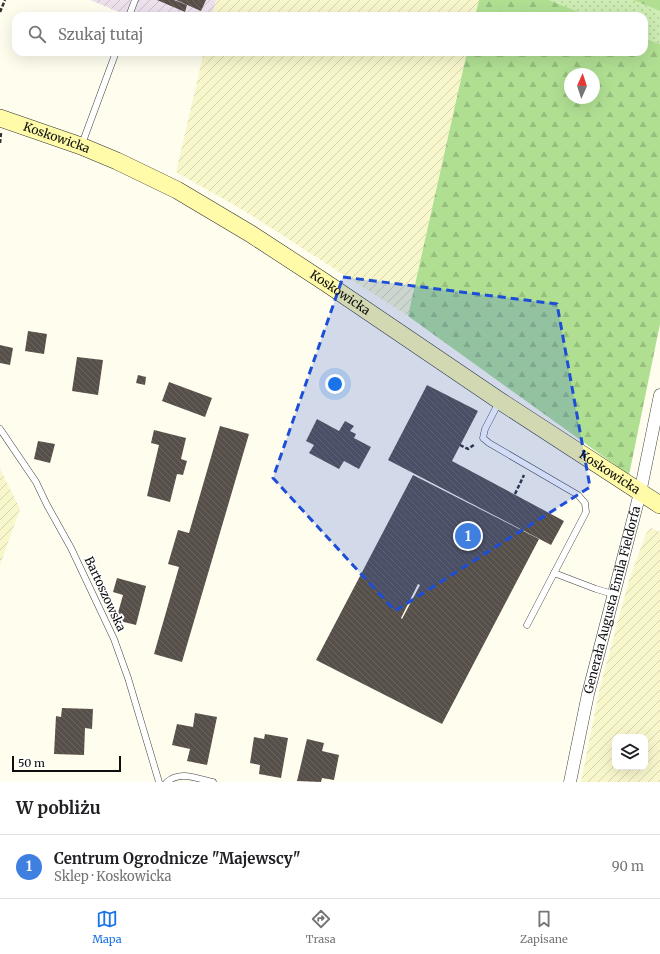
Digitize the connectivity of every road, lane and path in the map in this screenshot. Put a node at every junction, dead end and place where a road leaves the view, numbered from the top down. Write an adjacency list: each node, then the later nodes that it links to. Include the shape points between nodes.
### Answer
1 (5, 0): 3 (path)
2 (135, 0): 4 (lane)
3 (0, 12)
4 (130, 12)
5 (115, 56): 7 (lane)
6 (0, 118): 7 (street, Koskowicka)
7 (81, 146): 9 (street, Koskowicka, via 177,190 251,234)
8 (660, 394): 14 (street, Generała Augusta Emila Fieldorfa)
9 (500, 401): 11 (lane); 14 (street, Koskowicka)
10 (0, 429): 20 (lane, Bartoszowska, via 36,482 72,548 114,639)
11 (483, 438): 12 (path, via 468,449); 13 (lane)
12 (460, 445)
13 (529, 467): 15 (path); 17 (lane, via 578,495 585,503 586,512)
14 (640, 493): 16 (street, Koskowicka); 18 (street, Generała Augusta Emila Fieldorfa)
15 (514, 494)
16 (660, 506)
17 (554, 573): 18 (lane); 19 (lane)
18 (613, 594): 23 (street, Generała Augusta Emila Fieldorfa, via 588,694)
19 (527, 625)
20 (159, 782)
21 (167, 782): 22 (lane, via 181,775)
22 (213, 782)
23 (570, 782)

